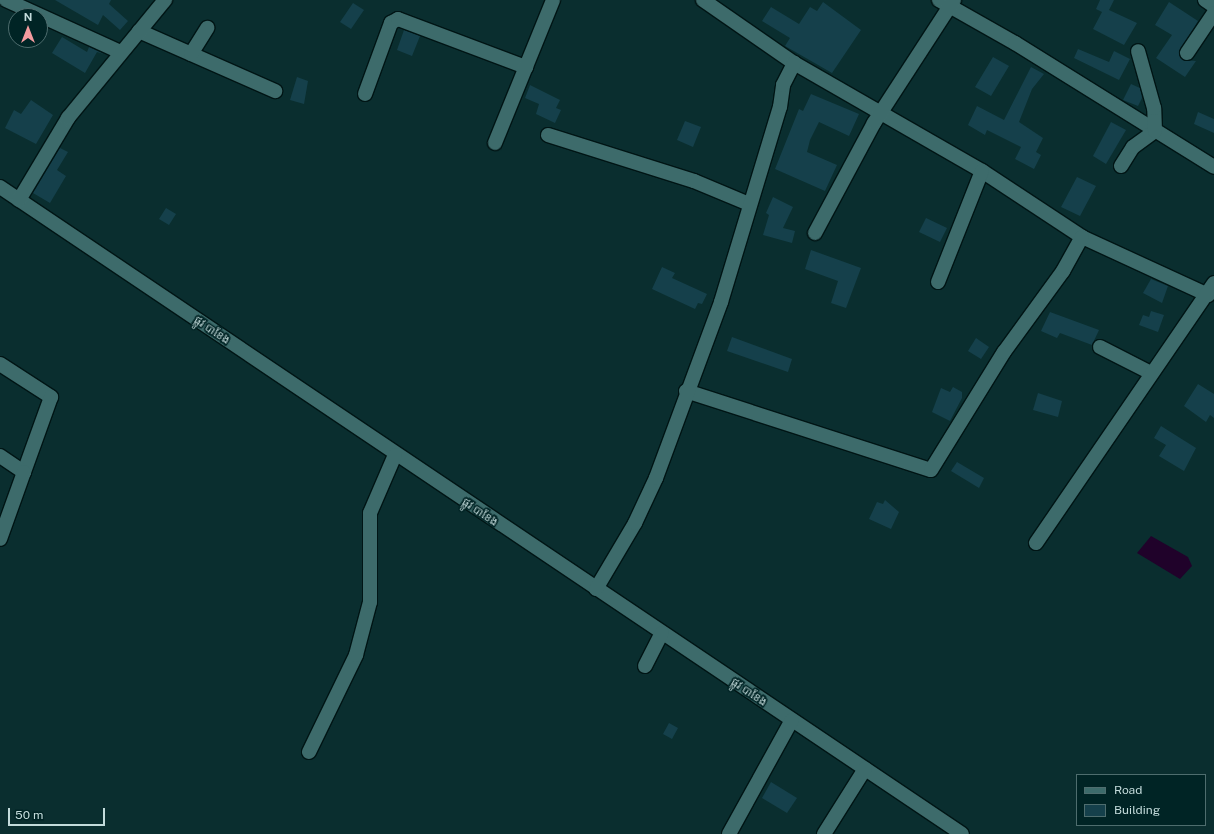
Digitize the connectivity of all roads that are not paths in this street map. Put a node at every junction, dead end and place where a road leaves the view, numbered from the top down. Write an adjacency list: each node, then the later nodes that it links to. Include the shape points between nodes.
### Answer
1 (6, 0): 12 (street)
2 (164, 0): 10 (street)
3 (553, 0): 16 (street)
4 (703, 0): 15 (street)
5 (1205, 0): 7 (street)
6 (948, 2): 19 (street); 20 (street)
7 (1214, 6)
8 (1214, 13): 13 (street)
9 (207, 28): 14 (street)
10 (139, 32): 12 (street); 14 (street)
11 (1138, 51): 20 (street, via 1154,108)
12 (120, 52): 27 (street, via 68,118)
13 (1187, 53)
14 (191, 54): 17 (street)
15 (794, 63): 19 (street); 28 (street, via 783,85 778,113)
16 (526, 67): 18 (street, via 398,19 391,24); 22 (street)
17 (276, 91)
18 (366, 94)
19 (882, 112): 25 (street); 29 (street)
20 (1154, 130): 23 (street, via 1133,147); 24 (street)
21 (548, 136): 28 (street, via 694,181)
22 (494, 143)
23 (1121, 166)
24 (1214, 167)
25 (982, 171): 30 (street); 31 (street)
26 (0, 187): 27 (street, ផ្លូវ បាខែង)
27 (18, 200): 37 (street, ផ្លូវ បាខែង)
28 (749, 204): 36 (street, via 721,302)
29 (815, 233)
30 (1082, 237): 32 (street); 36 (street, via 1063,271 1004,352 931,470)
31 (938, 282)
32 (1211, 289): 35 (street)
33 (1100, 347): 35 (street)
34 (0, 364): 39 (street, via 51,397)
35 (1150, 372): 41 (street)
36 (686, 391): 42 (street, via 646,502)
37 (395, 454): 42 (street, ផ្លូវ បាខែង); 46 (street, via 370,513 370,602 356,655)
38 (0, 456): 39 (street)
39 (24, 472): 40 (street)
40 (0, 539)
41 (1036, 543)
42 (596, 589): 43 (street, ផ្លូវ បាខែង)
43 (662, 633): 44 (street); 45 (street, ផ្លូវ បាខែង)
44 (645, 666)
45 (792, 720): 47 (street, ផ្លូវ បាខែង); 48 (street)
46 (309, 752)
47 (865, 769): 49 (street); 50 (street, ផ្លូវ បាខែង)
48 (729, 834)
49 (824, 834)
50 (962, 834)

